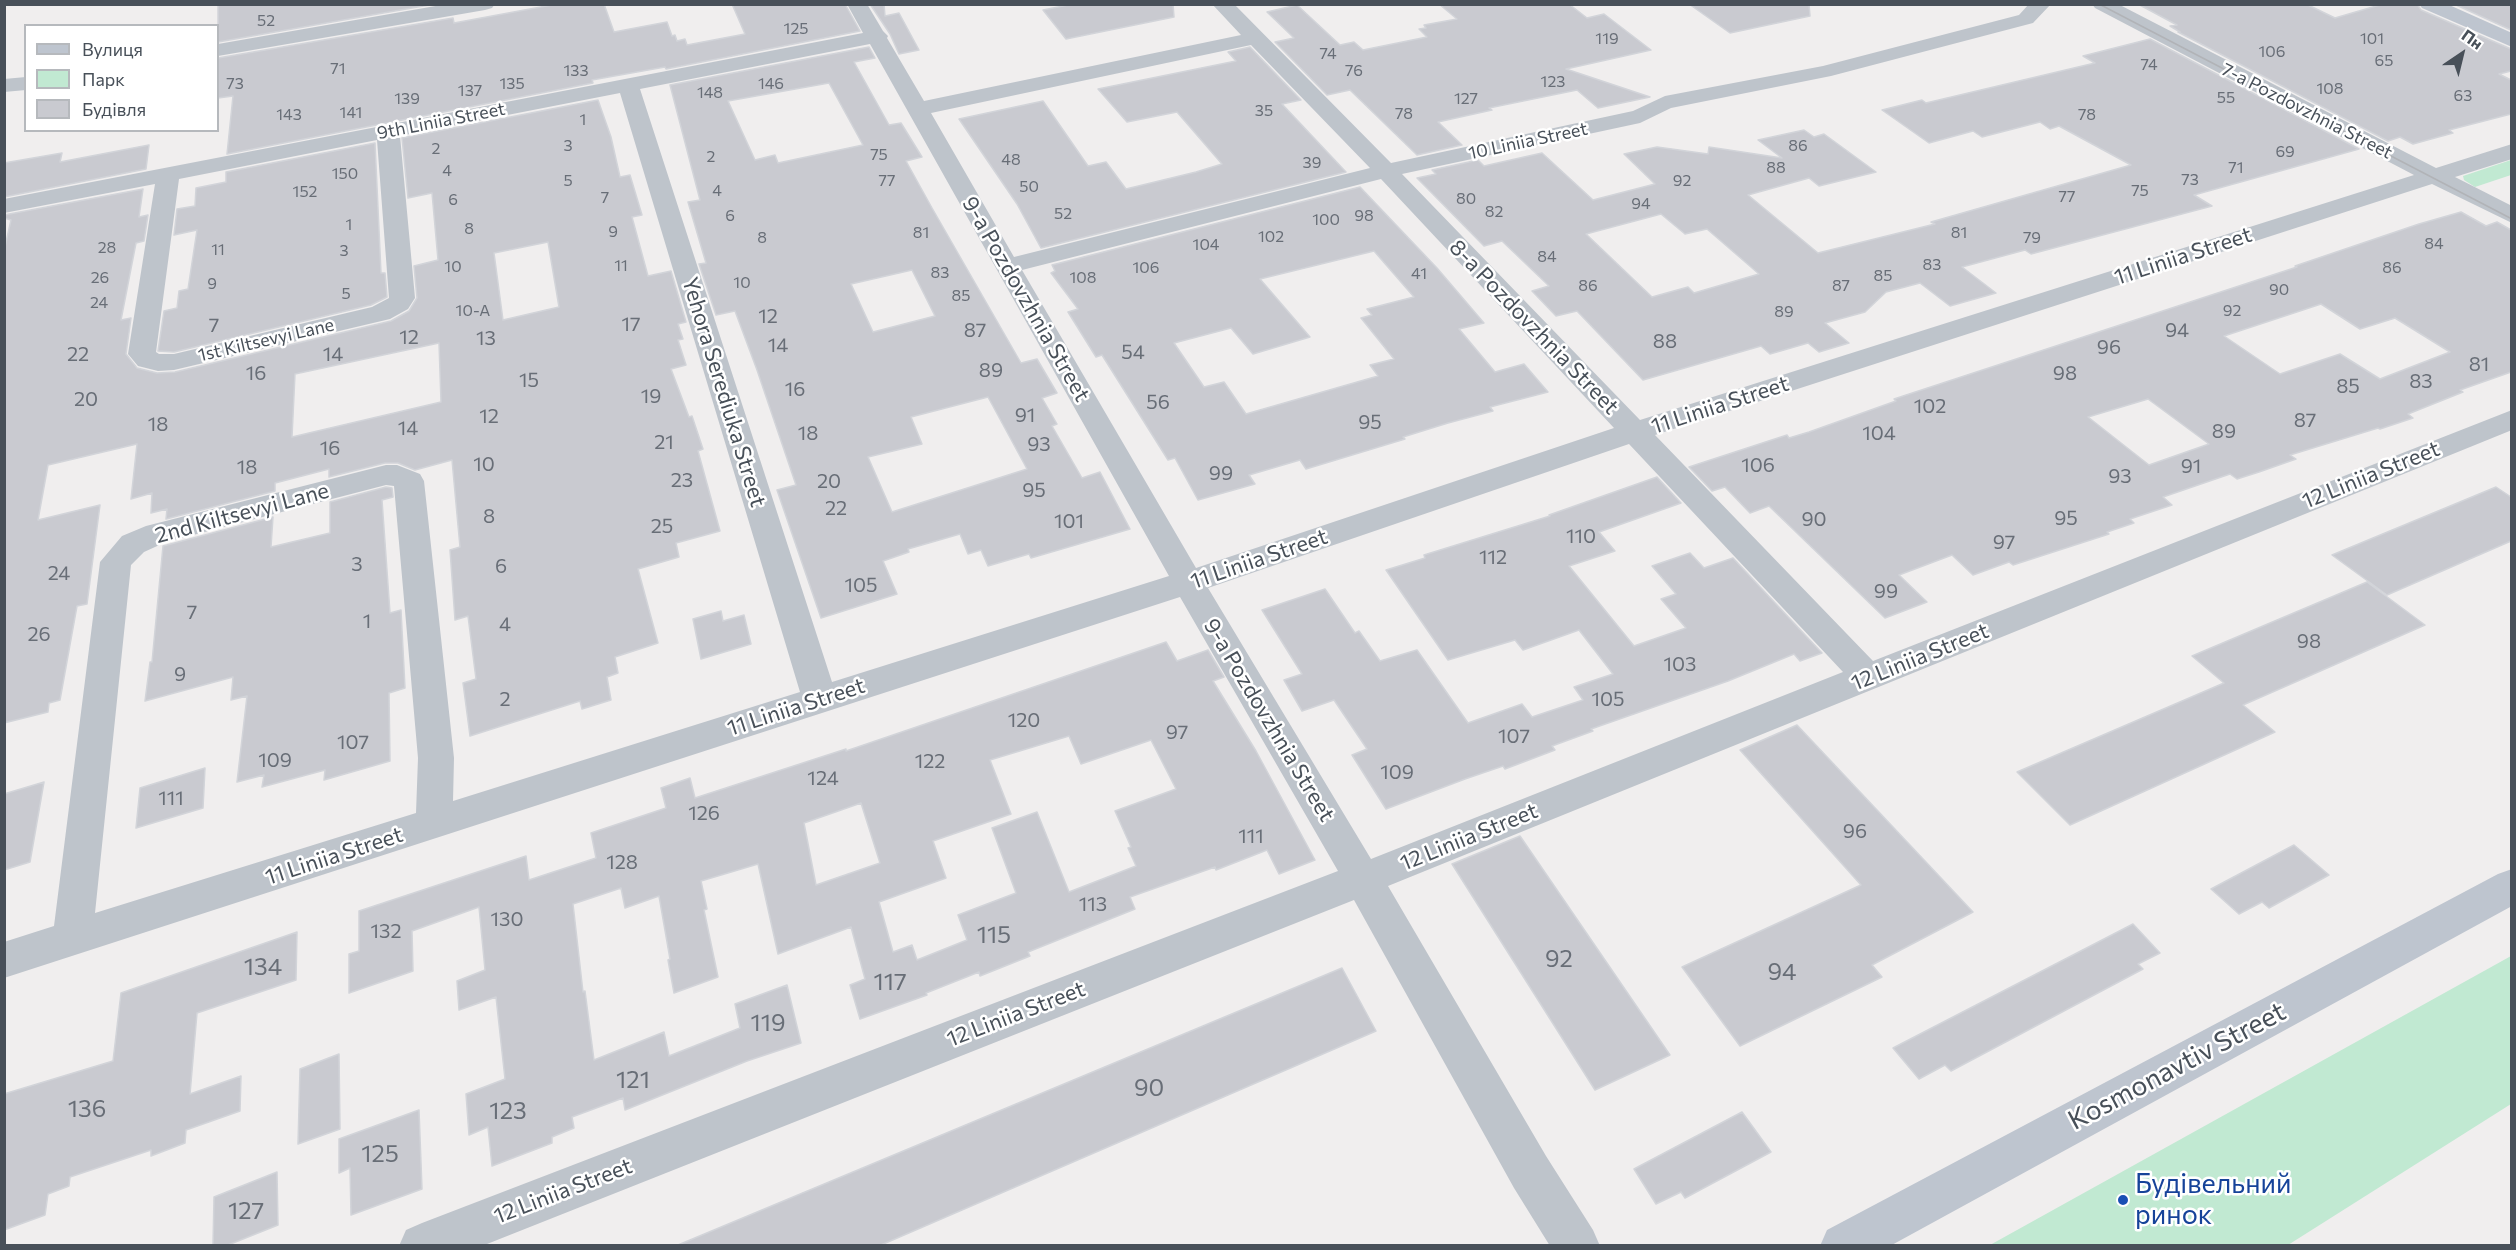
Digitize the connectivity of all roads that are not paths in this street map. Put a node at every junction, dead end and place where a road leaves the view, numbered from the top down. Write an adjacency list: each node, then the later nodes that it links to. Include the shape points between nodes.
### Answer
1 (485, 4): 10 (street)
2 (858, 4): 7 (street, 9-a Pozdovzhnia Street)
3 (1222, 4): 8 (street, 8-a Pozdovzhnia Street)
4 (2041, 4): 17 (street, 10 Liniia Street, via 2026,19 1824,72 1665,104 1640,116)
5 (2102, 4): 19 (street, 7-a Pozdovzhnia Street)
6 (2429, 4): 9 (main road)
7 (878, 36): 12 (street, 9th Liniia Street); 14 (street, 9-a Pozdovzhnia Street)
8 (1254, 38): 14 (street); 17 (street, 8-a Pozdovzhnia Street)
9 (2511, 41)
10 (219, 50)
11 (24, 83): 13 (street)
12 (628, 85): 15 (street, 9th Liniia Street); 27 (street, Yehora Serediuka Street)
13 (4, 86)
14 (918, 109): 22 (street, 9-a Pozdovzhnia Street)
15 (388, 132): 18 (street, 9th Liniia Street); 18 (street, 1st Kiltsevyi Lane, via 402,298 399,303 381,313 158,363 142,354)
16 (2511, 151): 19 (street, 11 Liniia Street)
17 (1386, 171): 22 (street, 10 Liniia Street); 24 (street, 8-a Pozdovzhnia Street)
18 (168, 175): 20 (street, 9th Liniia Street)
19 (2432, 176): 21 (street, 7-a Pozdovzhnia Street); 24 (street, 11 Liniia Street)
20 (4, 206)
21 (2511, 216)
22 (1008, 266): 25 (street, 9-a Pozdovzhnia Street)
23 (2511, 419): 26 (street, 12 Liniia Street)
24 (1634, 432): 25 (street, 11 Liniia Street); 26 (street, 8-a Pozdovzhnia Street)
25 (1189, 582): 27 (street, 11 Liniia Street); 29 (street, 9-a Pozdovzhnia Street)
26 (1869, 678): 29 (street, 12 Liniia Street)
27 (820, 700): 28 (street, 11 Liniia Street)
28 (434, 824): 31 (street, 11 Liniia Street); 31 (street, 2nd Kiltsevyi Lane, via 436,759 409,481 386,475 158,534 133,544 116,562)
29 (1363, 879): 33 (street, 12 Liniia Street); 34 (street, 9-a Pozdovzhnia Street, via 1530,1172)
30 (2511, 886): 35 (main road, Kosmonavtiv Street)
31 (72, 939): 32 (street, 11 Liniia Street)
32 (4, 960)
33 (422, 1245)
34 (1576, 1245)
35 (1843, 1245)

